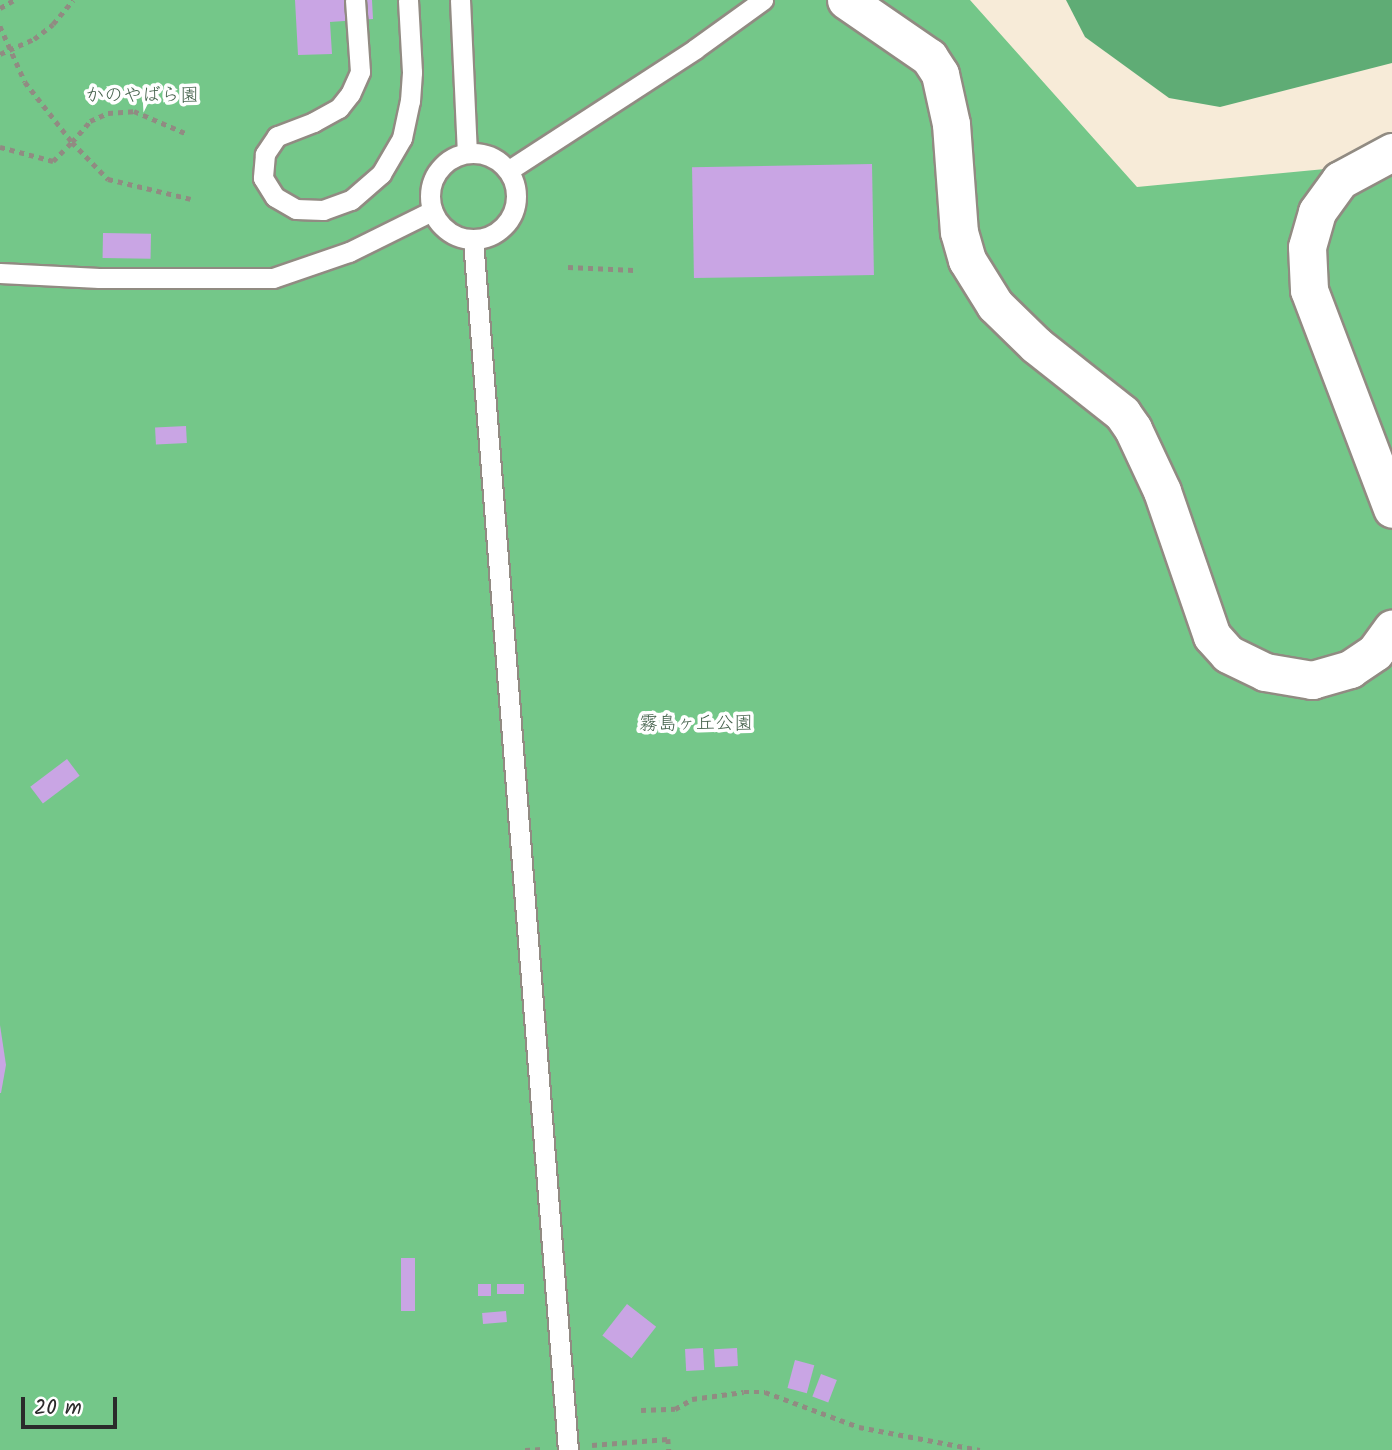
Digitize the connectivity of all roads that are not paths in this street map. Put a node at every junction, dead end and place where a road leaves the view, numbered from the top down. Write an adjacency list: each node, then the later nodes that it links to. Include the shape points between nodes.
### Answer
1 (355, 0): 2 (lane, via 360,72 350,94 339,108 277,135 265,154 263,178 275,197 296,209 323,210 351,200 382,174 402,138 412,72)
2 (408, 0)
3 (460, 0): 6 (lane)
4 (763, 0): 8 (lane)
5 (846, 0): 13 (street, via 929,57 940,74 951,124 960,232 967,260 995,305 1036,345 1122,413 1133,429 1162,491 1212,636 1228,654 1265,672 1312,680 1350,668 1375,652)
6 (467, 152): 8 (lane, via 495,158); 9 (lane, via 448,160 435,174 429,192)
7 (1392, 152): 12 (street, via 1340,180 1317,212 1307,247 1309,290)
8 (509, 170): 10 (lane, via 516,186 516,205 507,222 492,235)
9 (432, 211): 10 (lane, via 449,231); 11 (lane, via 349,252 273,278)
10 (473, 240): 14 (lane)
11 (0, 273)
12 (1392, 509)
13 (1392, 629)
14 (568, 1448)

